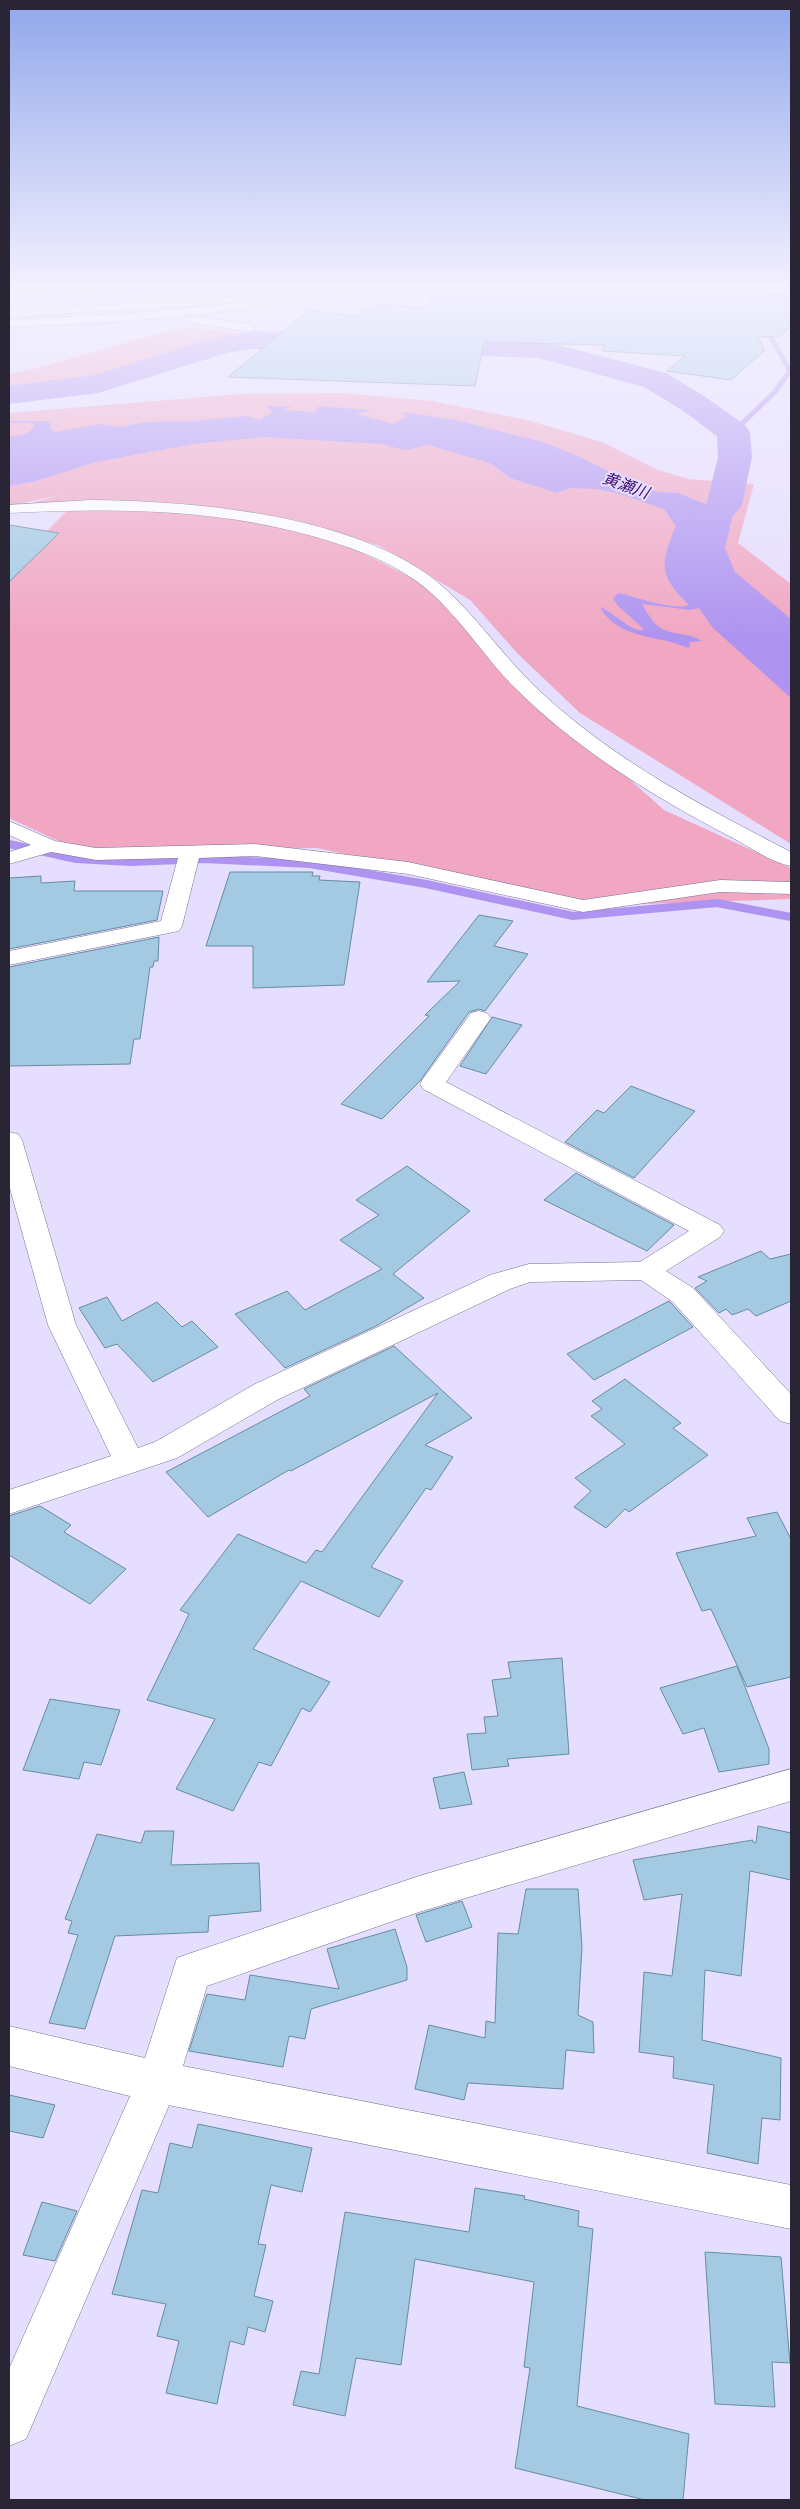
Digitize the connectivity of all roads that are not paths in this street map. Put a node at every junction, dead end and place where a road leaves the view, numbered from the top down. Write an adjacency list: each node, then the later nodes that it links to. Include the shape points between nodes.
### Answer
1 (9, 509): 6 (main road, via 91,504 230,513 304,529 372,550 414,572 441,595 500,662 554,715 618,762 705,816)
2 (9, 827): 3 (main road)
3 (50, 846): 4 (main road, via 96,854); 5 (main road)
4 (190, 852): 7 (main road, via 255,850 408,868 583,906 720,886); 8 (main road, via 171,926)
5 (9, 858)
6 (791, 860)
7 (791, 888)
8 (9, 958)
9 (479, 1018): 11 (main road, via 432,1084 710,1231)
10 (9, 1140): 13 (main road, via 62,1324)
11 (646, 1271): 12 (main road, via 683,1295); 13 (main road, via 529,1272 500,1282 266,1392 166,1450)
12 (791, 1413)
13 (130, 1462): 14 (main road)
14 (9, 1502)
15 (791, 1785): 17 (main road, via 419,1894 192,1972)
16 (9, 2046): 17 (main road)
17 (158, 2082): 18 (main road); 19 (main road)
18 (791, 2207)
19 (9, 2422)

